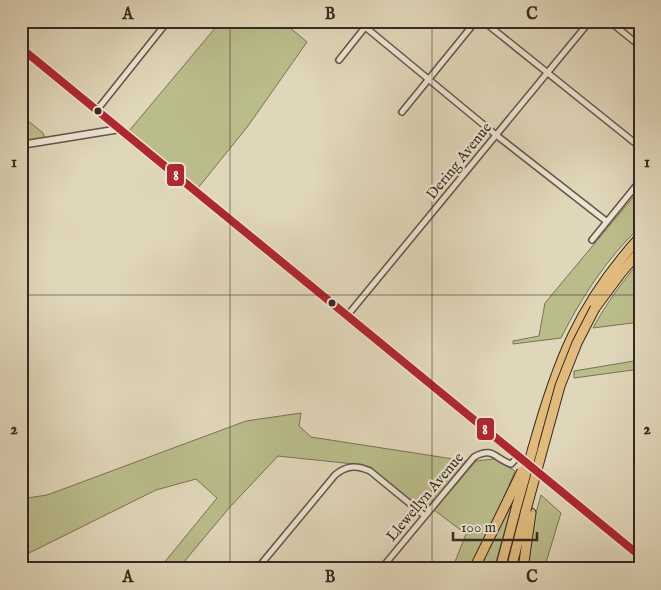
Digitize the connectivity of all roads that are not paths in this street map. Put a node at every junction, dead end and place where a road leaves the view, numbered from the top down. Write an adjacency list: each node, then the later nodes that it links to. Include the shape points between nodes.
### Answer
1 (168, 21): 14 (street)
2 (358, 21): 8 (street)
3 (370, 21): 8 (street)
4 (476, 21): 13 (street)
5 (483, 21): 12 (street)
6 (590, 21): 12 (street, Dering Avenue)
7 (609, 21): 9 (street)
8 (365, 27): 11 (street); 13 (street)
9 (640, 46)
10 (21, 48): 14 (street)
11 (339, 60)
12 (547, 73): 17 (street, Dering Avenue); 19 (street)
13 (428, 79): 15 (street); 17 (street)
14 (96, 110): 16 (street)
15 (402, 112)
16 (120, 129): 18 (street); 26 (street)
17 (496, 135): 21 (street); 26 (street, Dering Avenue)
18 (21, 145)
19 (640, 147)
20 (640, 181): 21 (street)
21 (606, 221): 23 (street)
22 (640, 237): 25 (highway, via 614,267)
23 (592, 240)
24 (640, 251): 25 (highway)
25 (591, 307): 29 (highway, via 567,345 555,373); 31 (highway, bridge, via 568,363 551,418)
26 (347, 316): 27 (street)
27 (399, 359)
28 (444, 396): 30 (street)
29 (532, 448): 36 (highway, bridge); 37 (highway, bridge)
30 (518, 457): 32 (street, Llewellyn Avenue, via 511,464 491,453 474,457); 33 (street)
31 (529, 512): 38 (highway); 39 (highway)
32 (425, 516): 34 (street, via 378,476 362,467 344,468); 35 (street, Llewellyn Avenue)
33 (640, 556)
34 (257, 569)
35 (381, 569)
36 (474, 569)
37 (500, 569)
38 (511, 569)
39 (523, 569)

